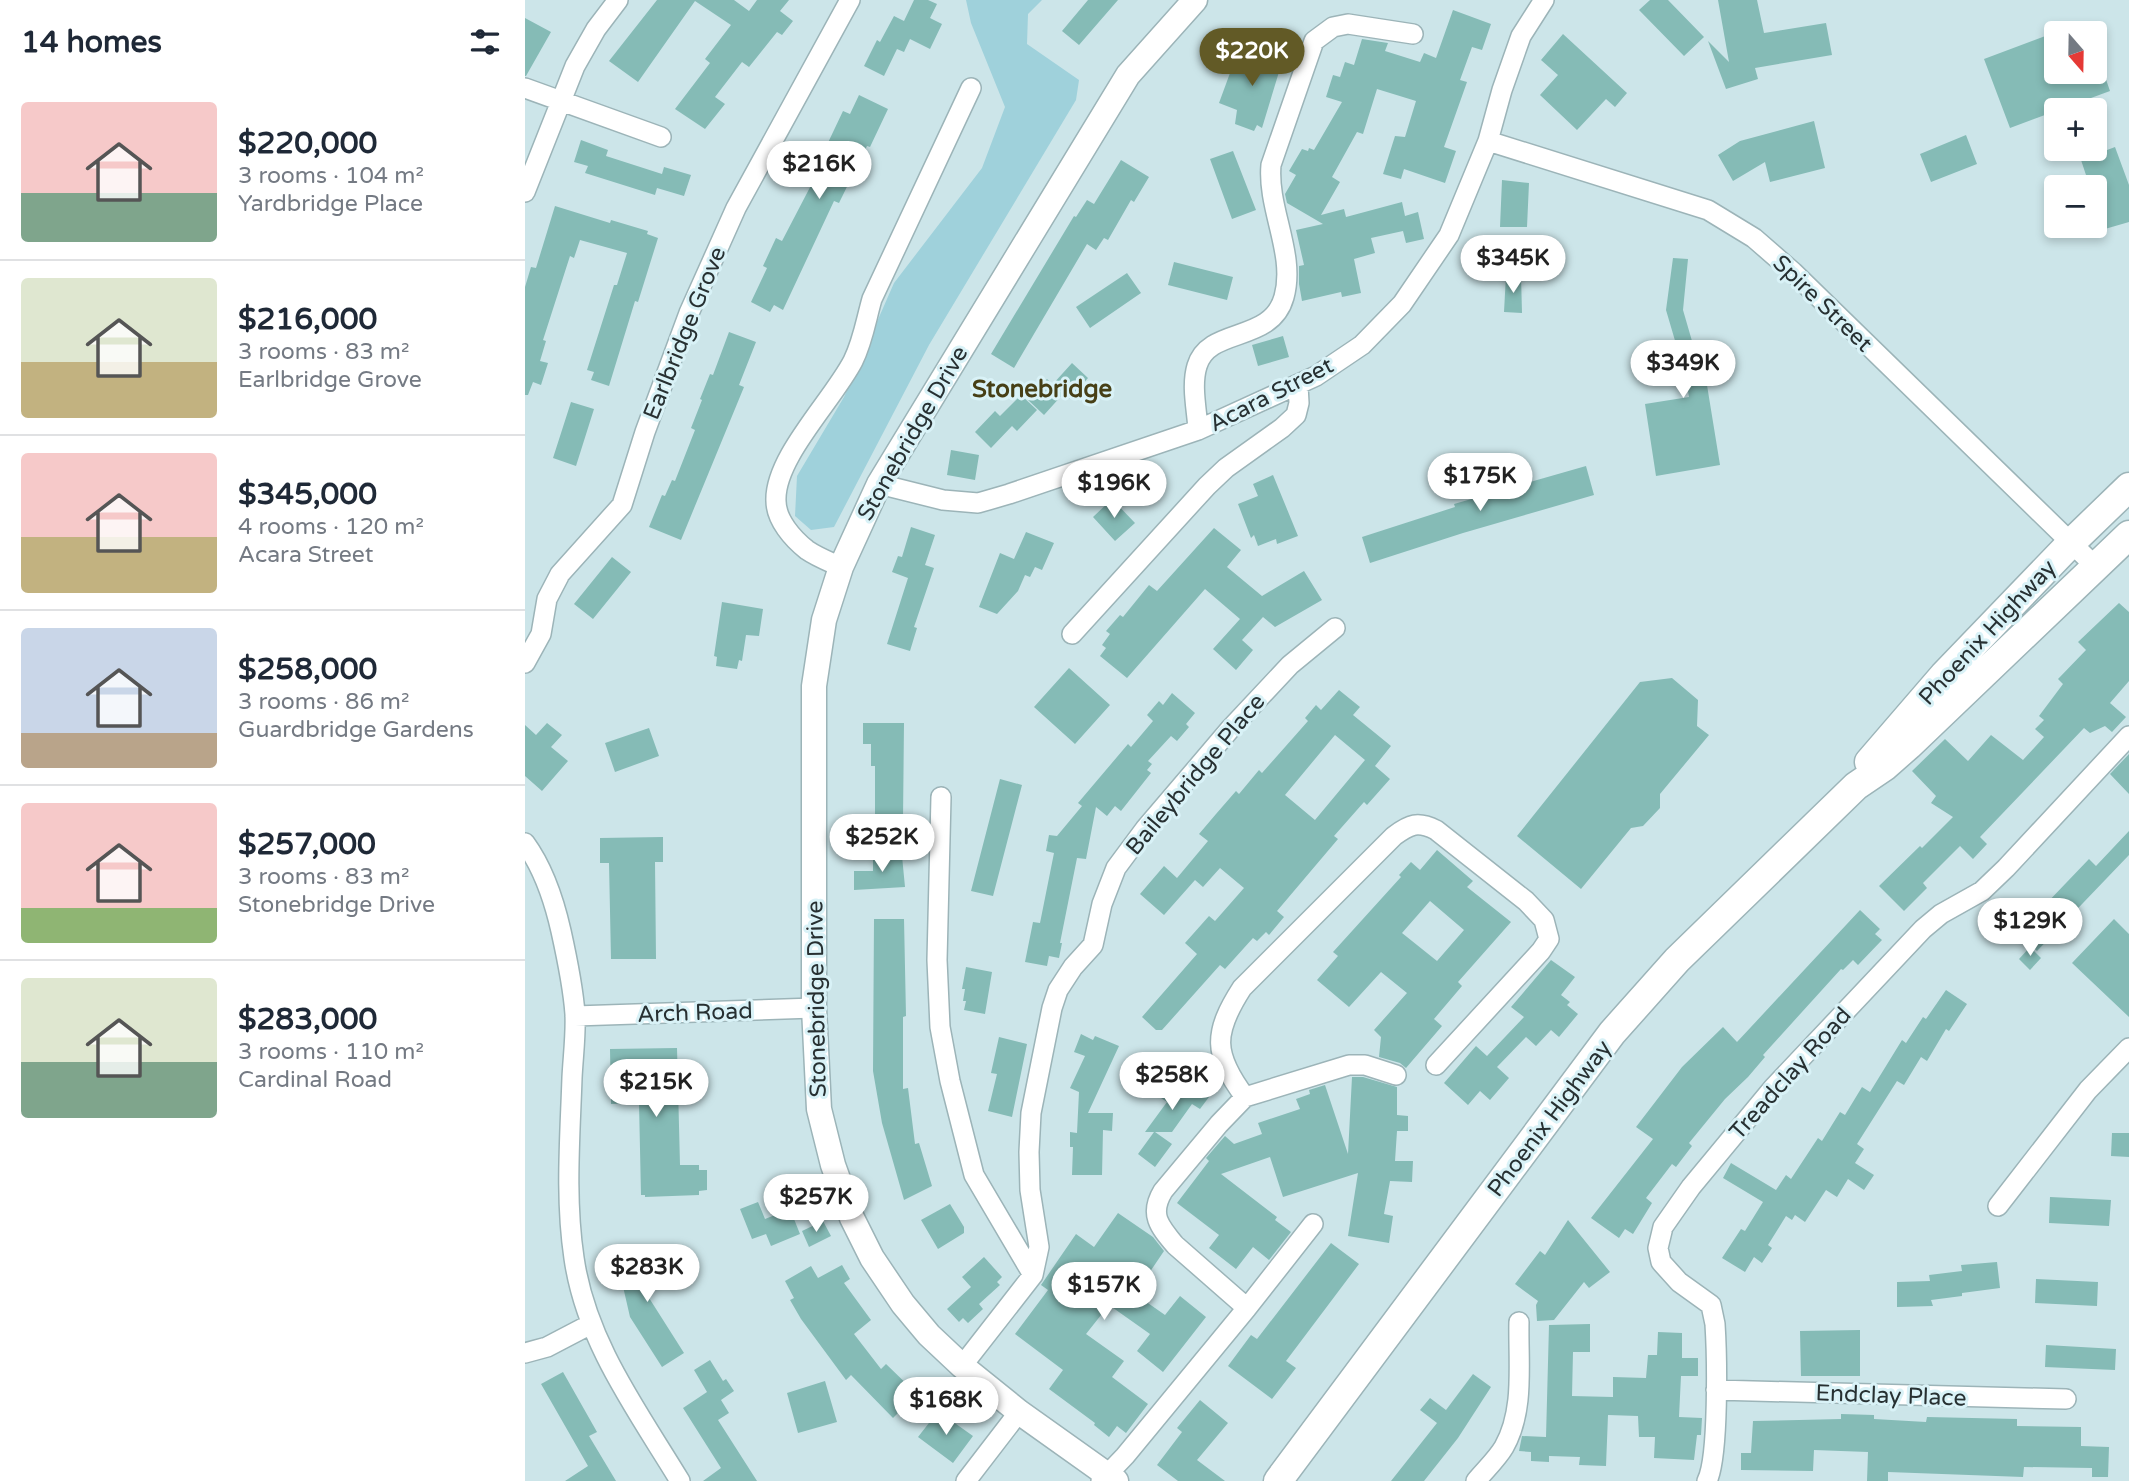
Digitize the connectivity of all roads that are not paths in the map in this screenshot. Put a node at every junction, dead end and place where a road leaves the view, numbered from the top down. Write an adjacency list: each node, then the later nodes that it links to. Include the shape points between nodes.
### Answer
1 (618, 0): 8 (street, via 596,29)
2 (850, 0): 22 (street, Earlbridge Grove, via 719,246 680,337 622,505 552,586 541,634)
3 (1195, 0): 14 (street, Stonebridge Drive, via 1128,75)
4 (1544, 0): 10 (street, Acara Street, via 1521,36)
5 (1413, 34): 13 (street, via 1348,24 1333,27 1314,41 1271,165 1285,255 1284,299 1262,327 1215,343 1202,354 1194,381)
6 (525, 88): 8 (street)
7 (971, 88): 18 (street, via 872,299 853,360 799,441 777,489 778,515 790,533 807,550)
8 (561, 100): 9 (street); 11 (street)
9 (661, 137)
10 (1488, 141): 12 (street, Acara Street, via 1449,235 1402,304 1362,345); 17 (street, Spire Street, via 1708,210 1754,238)
11 (525, 192)
12 (1298, 385): 13 (street, Acara Street); 21 (street, via 1296,415 1207,486)
13 (1198, 430): 14 (street, Acara Street, via 978,503 943,500)
14 (879, 484): 18 (street, Stonebridge Drive)
15 (2129, 486): 17 (main road, Phoenix Highway)
16 (2129, 535): 19 (main road, Phoenix Highway)
17 (2071, 543): 19 (street, Spire Street); 24 (main road, Phoenix Highway, via 1893,732)
18 (841, 567): 27 (street, Stonebridge Drive, via 824,621 814,686)
19 (2096, 567): 24 (main road, Phoenix Highway, via 1884,767)
20 (1335, 628): 35 (street, Baileybridge Place, via 1282,674 1145,829 1117,868 1093,944 1058,990 1031,1113 1030,1190 1039,1247)
21 (1072, 634)
22 (525, 663)
23 (2129, 736): 41 (street, Treadclay Road, via 1982,891 1923,929 1773,1088 1663,1227 1658,1248 1661,1262 1711,1306)
24 (1856, 786): 47 (main road, Phoenix Highway, via 1677,960 1612,1034)
25 (941, 797): 35 (street, via 937,993 947,1068 974,1175)
26 (525, 843): 28 (street, via 556,910)
27 (814, 1007): 28 (street, Arch Road); 40 (street, Stonebridge Drive, via 819,1110 852,1218 903,1304)
28 (575, 1016): 38 (street, via 570,1226)
29 (2129, 1048): 33 (street, via 2088,1090)
30 (1436, 1065): 32 (street, via 1549,939 1544,920 1526,901 1424,824 1407,826 1394,836 1242,988 1219,1037 1228,1074)
31 (1396, 1075): 32 (street, via 1349,1065)
32 (1245, 1097): 36 (street, via 1163,1191 1156,1203 1156,1218 1175,1245)
33 (1998, 1206)
34 (1313, 1224): 36 (street)
35 (1033, 1275): 40 (street, Baileybridge Place)
36 (1247, 1308): 44 (street)
37 (1518, 1322): 48 (street, via 1513,1429)
38 (591, 1324): 39 (street); 45 (street, via 610,1366)
39 (525, 1353)
40 (962, 1366): 43 (street, Stonebridge Drive)
41 (1716, 1390): 42 (street, Endclay Place); 49 (street, Treadclay Road, via 1712,1471)
42 (2066, 1399)
43 (1019, 1412): 44 (street, Stonebridge Drive); 46 (street)
44 (1108, 1479)
45 (680, 1481)
46 (966, 1481)
47 (1278, 1481)
48 (1476, 1481)
49 (1707, 1481)

